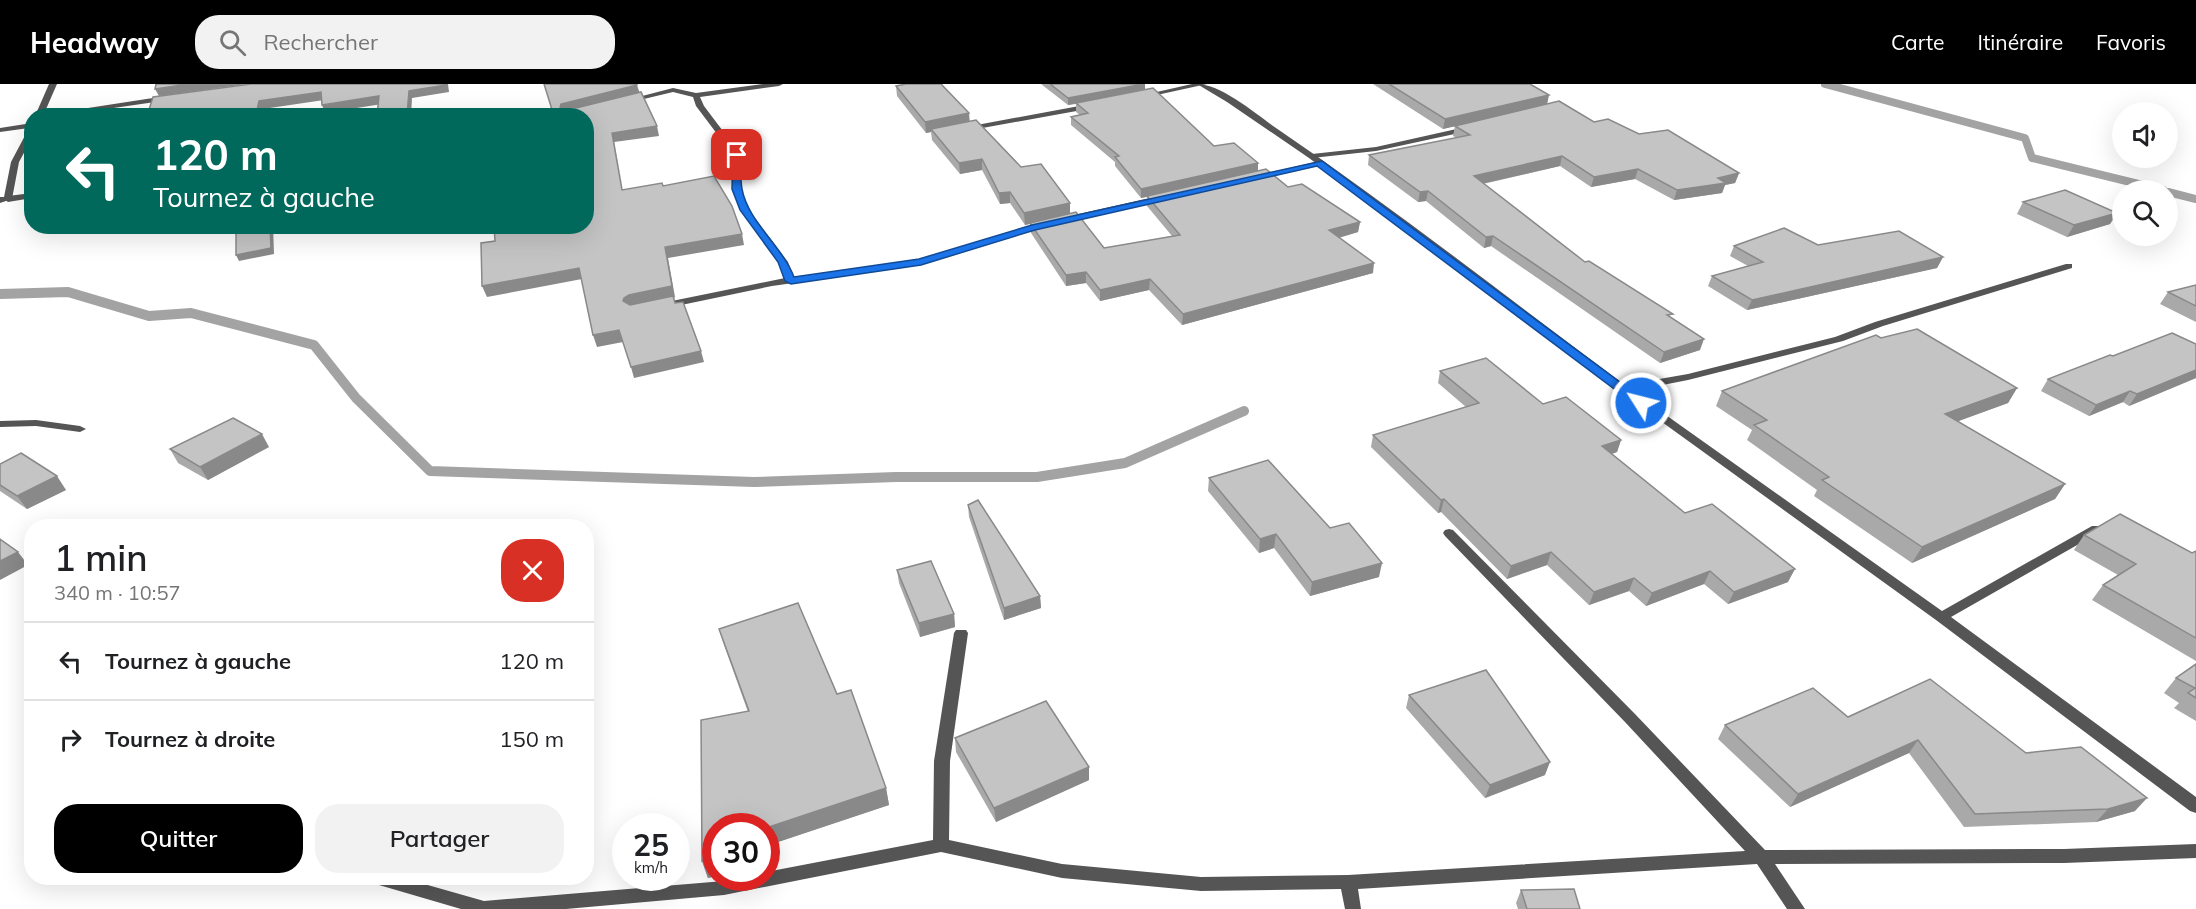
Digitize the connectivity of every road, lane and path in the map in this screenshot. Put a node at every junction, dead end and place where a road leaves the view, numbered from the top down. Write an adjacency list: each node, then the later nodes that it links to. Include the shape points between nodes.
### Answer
1 (53, 84): 9 (street)
2 (779, 84): 4 (street)
3 (1202, 84): 6 (street); 16 (street, via 1230,99)
4 (696, 95): 7 (street, via 673,90); 22 (street, via 737,155 737,189 745,210 783,262)
5 (179, 97): 10 (street)
6 (1134, 98)
7 (613, 105)
8 (1095, 105): 13 (street)
9 (42, 108)
10 (98, 108)
11 (24, 126): 14 (street)
12 (1474, 127): 16 (street)
13 (962, 129)
14 (0, 130)
15 (24, 145): 20 (street)
16 (1316, 160): 17 (street); 24 (street)
17 (1250, 178)
18 (1176, 195): 22 (street, via 1032,228 921,262)
19 (24, 196): 20 (street)
20 (4, 199)
21 (2069, 266): 24 (street, via 1839,339)
22 (791, 281): 23 (street)
23 (655, 308)
24 (1623, 389): 29 (street)
25 (0, 424): 26 (street, via 36,423)
26 (80, 429)
27 (2105, 523): 29 (street)
28 (1449, 533): 34 (street)
29 (1941, 617): 31 (street)
30 (961, 633): 32 (street, via 942,761)
31 (2196, 806)
32 (941, 845): 35 (street, via 1062,871 1190,883); 37 (street, via 724,888)
33 (2196, 851): 34 (street, via 2052,856)
34 (1761, 857): 35 (street); 39 (street)
35 (1348, 882): 38 (street)
36 (402, 885): 37 (street)
37 (479, 908)
38 (1353, 909)
39 (1797, 909)

